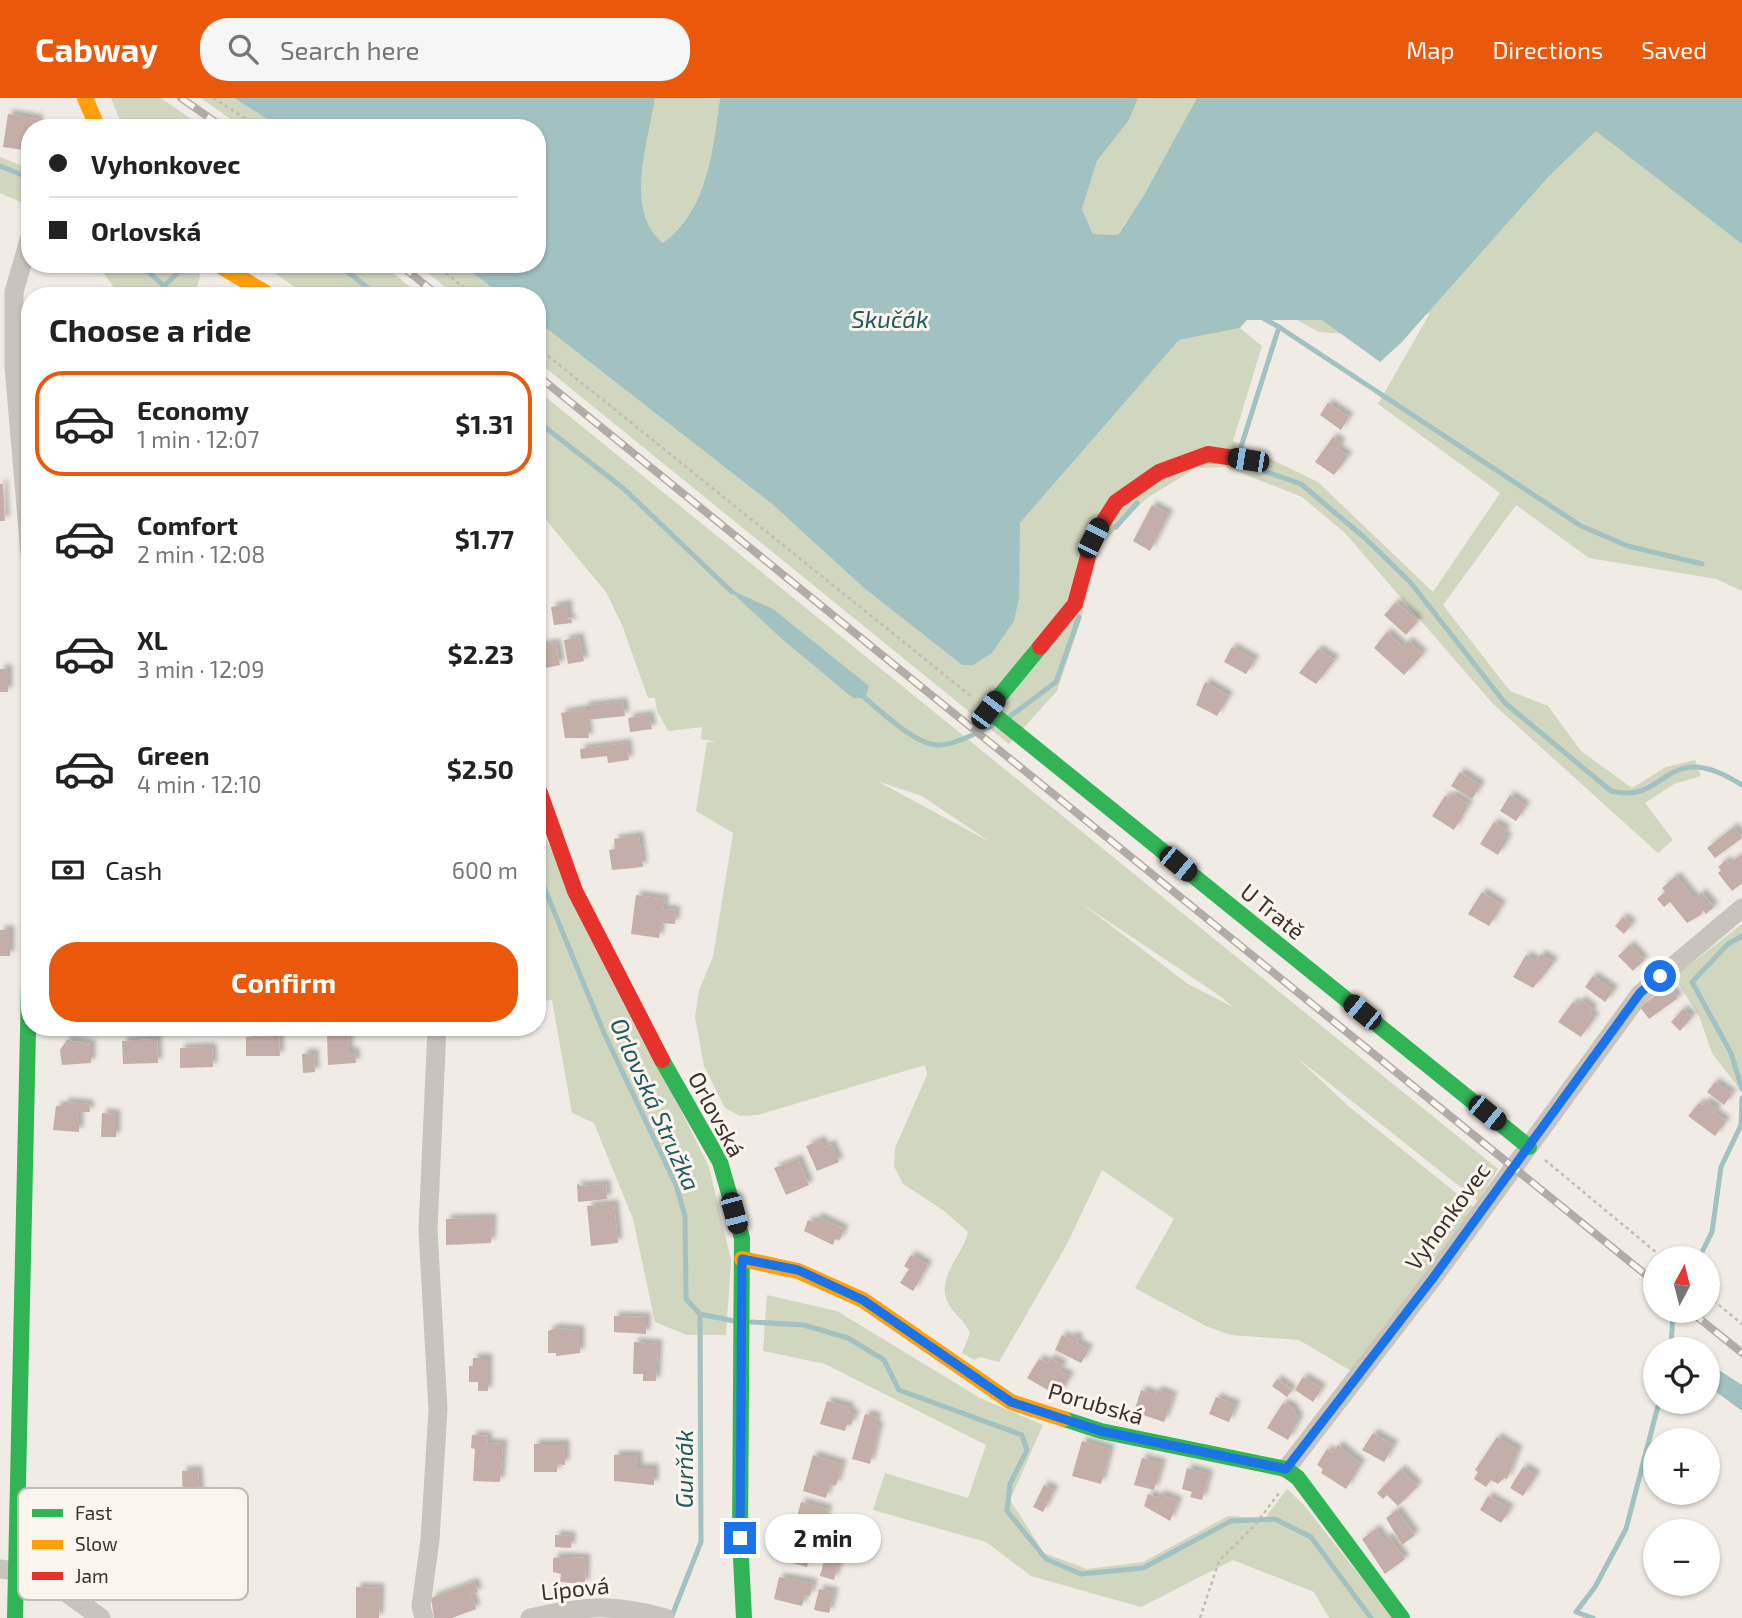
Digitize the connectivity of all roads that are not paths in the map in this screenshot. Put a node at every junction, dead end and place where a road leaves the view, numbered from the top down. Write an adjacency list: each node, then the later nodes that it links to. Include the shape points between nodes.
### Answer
1 (85, 98): 2 (street)
2 (94, 119)
3 (21, 268): 6 (street, via 14,292)
4 (232, 273): 5 (street)
5 (256, 287)
6 (21, 448)
7 (1255, 461): 12 (street, U Tratě, via 1208,454 1180,462 1116,502 1093,538 1075,604 991,712)
8 (546, 810): 13 (street, Orlovská, via 575,891 638,1018 720,1162 741,1238)
9 (1742, 908): 12 (street, Vyhonkovec, via 1640,993)
10 (27, 1036): 15 (street)
11 (437, 1036): 20 (street, via 428,1230 438,1409 421,1606)
12 (1529, 1147): 14 (street, Vyhonkovec)
13 (742, 1259): 14 (street, Porubská, via 798,1270 863,1300 1011,1402 1101,1431); 22 (street, Orlovská, via 740,1538)
14 (1286, 1469): 23 (street, via 1298,1478)
15 (9, 1570): 18 (street)
16 (76, 1600): 19 (street)
17 (660, 1616): 21 (street, Lípová, via 610,1606)
18 (15, 1618)
19 (101, 1618)
20 (424, 1618)
21 (530, 1618)
22 (744, 1618)
23 (1402, 1618)

